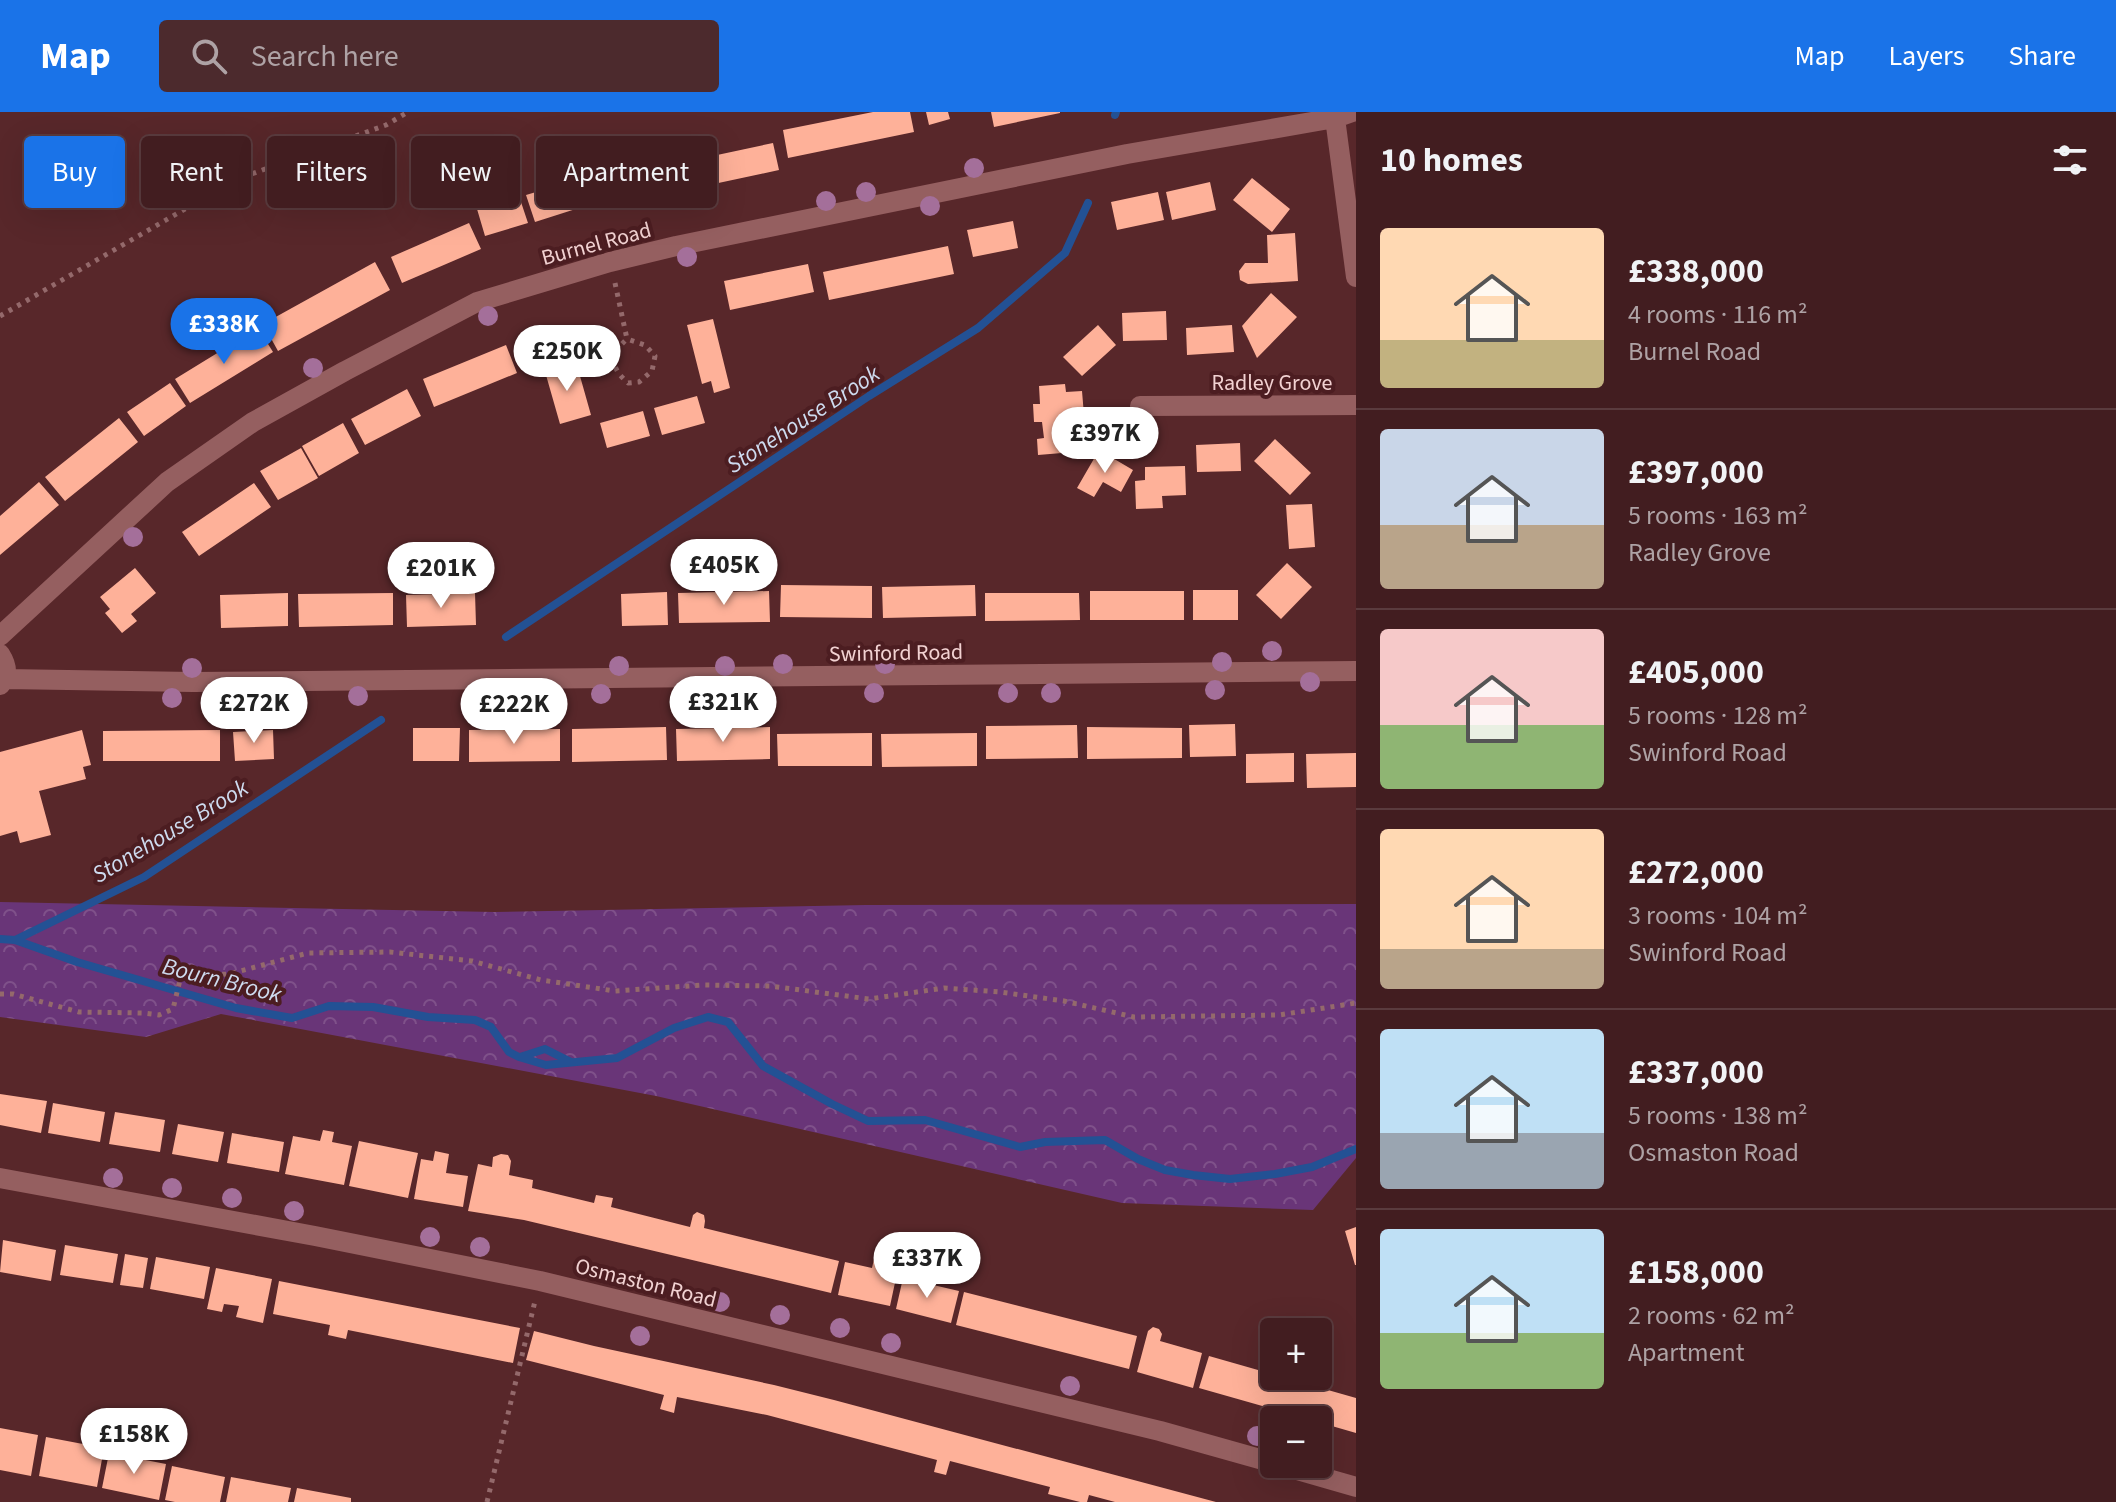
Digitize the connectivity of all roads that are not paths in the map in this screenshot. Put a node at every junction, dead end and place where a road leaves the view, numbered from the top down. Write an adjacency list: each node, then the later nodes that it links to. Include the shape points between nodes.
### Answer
1 (1344, 115): 2 (street); 5 (street, Burnel Road, via 765,227 610,262 477,302 253,422 167,482)
2 (1356, 277)
3 (1356, 405): 4 (street, Radley Grove)
4 (1140, 406)
5 (0, 636)
6 (0, 654): 8 (street, via 6,664)
7 (1356, 671): 8 (street, Swinford Road)
8 (3, 682)
9 (0, 1178): 10 (street, Osmaston Road, via 540,1281)
10 (1260, 1460)
11 (1324, 1478): 12 (street, Osmaston Road)
12 (1356, 1487)

